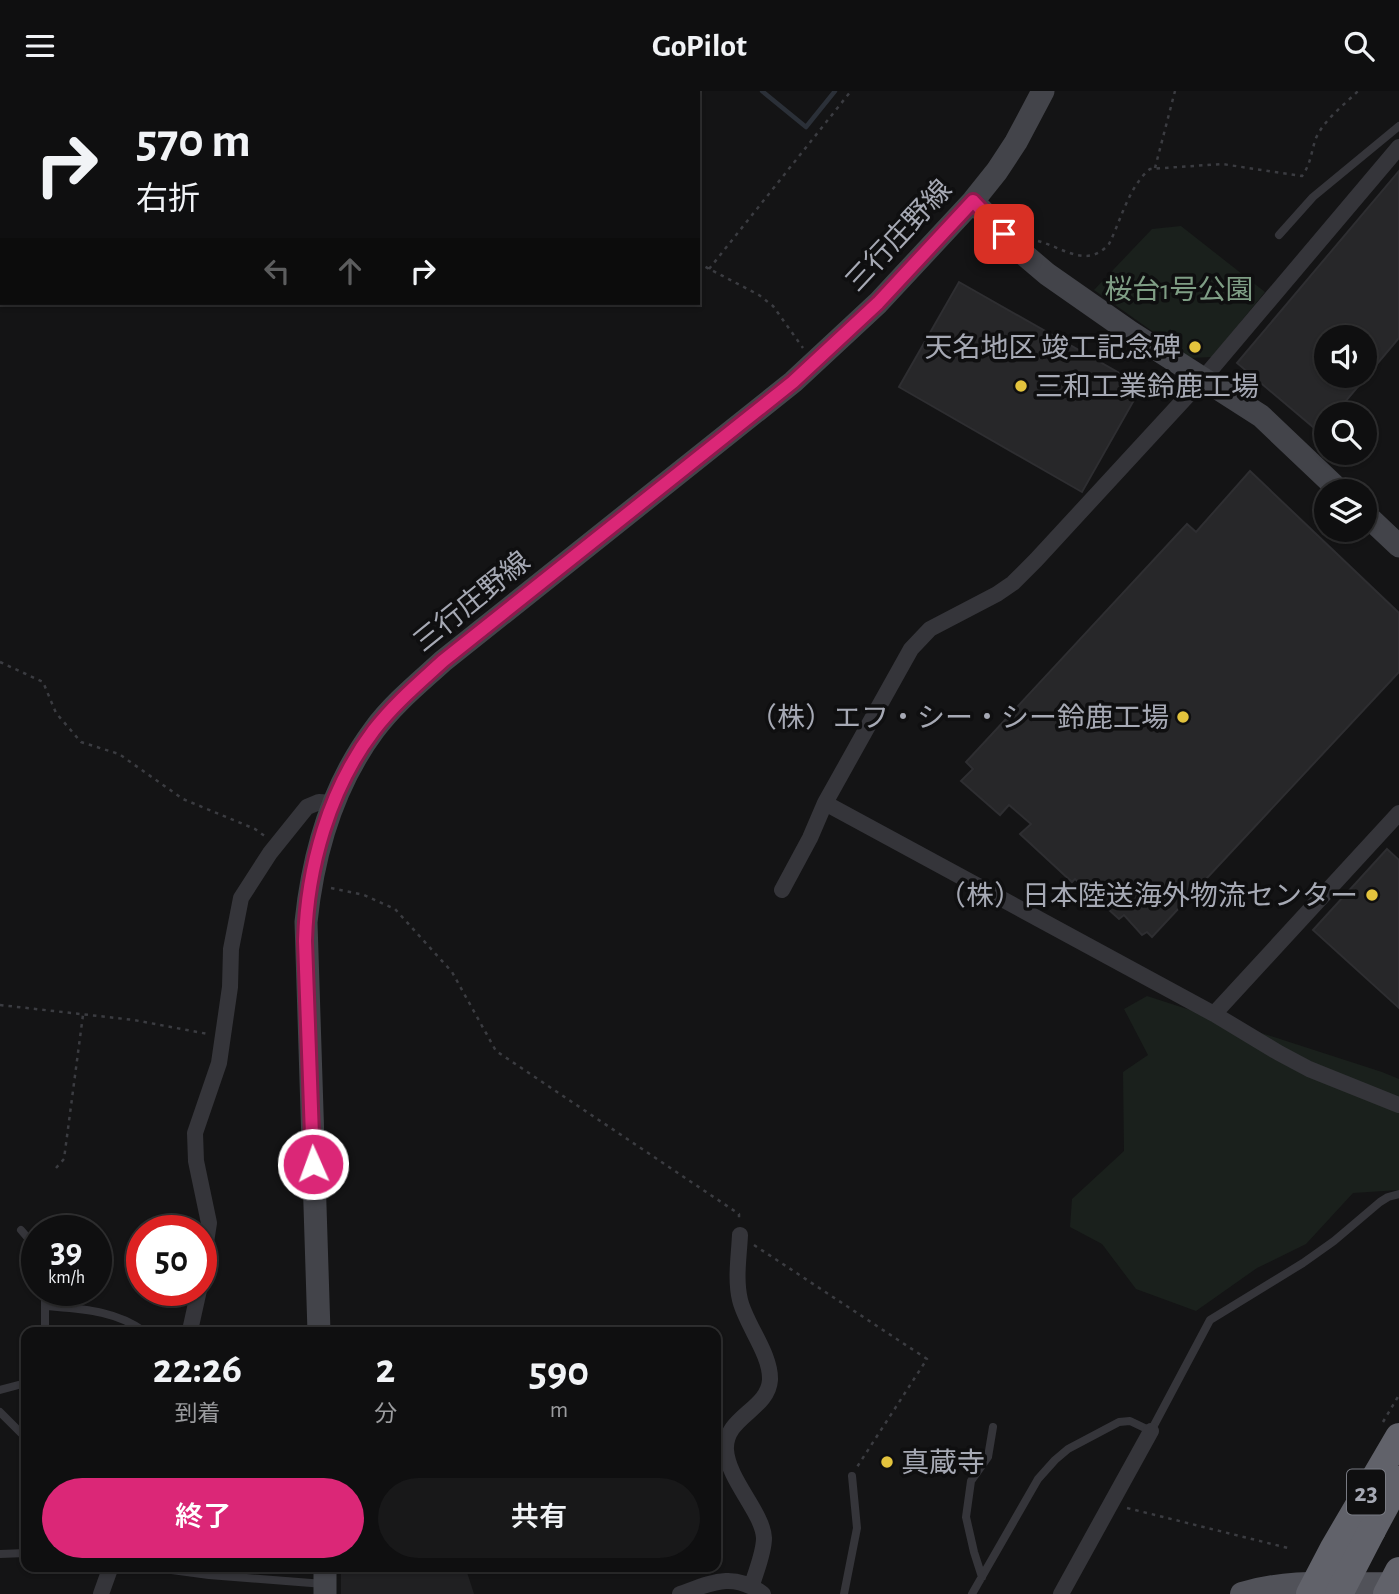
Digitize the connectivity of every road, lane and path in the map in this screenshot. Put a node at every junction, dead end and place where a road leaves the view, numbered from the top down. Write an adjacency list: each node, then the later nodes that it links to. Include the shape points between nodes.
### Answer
1 (851, 91): 12 (path)
2 (1043, 91): 8 (main road, 三行庄野線, via 1016,142)
3 (1174, 91): 7 (path)
4 (1358, 91): 7 (path, via 1317,137 1302,176 1243,165)
5 (1399, 126): 9 (lane, via 1313,197)
6 (1399, 147): 14 (street)
7 (1155, 168): 10 (path, via 1143,175 1102,252 1083,257 1039,241)
8 (973, 201): 10 (main road); 13 (main road, 三行庄野線, via 878,303)
9 (1279, 235)
10 (1020, 251): 14 (main road, via 1057,282)
11 (700, 264): 12 (path)
12 (709, 269): 13 (path, via 773,306)
13 (814, 362): 19 (main road, 三行庄野線, via 414,688 374,730)
14 (1202, 380): 15 (main road, via 1261,416); 20 (street, via 1013,583 930,629 911,649)
15 (1327, 479)
16 (1377, 525): 17 (main road)
17 (1399, 546)
18 (0, 662): 22 (path, via 43,682 56,713 81,742 119,754 183,799 255,829)
19 (333, 803): 22 (street, via 307,807); 23 (main road, 三行庄野線)
20 (825, 803): 24 (street); 26 (street)
21 (1399, 813): 26 (street)
22 (278, 845): 28 (street, via 241,898)
23 (311, 884): 33 (path, via 364,895 395,909 452,972 496,1051 739,1214); 39 (main road, 三行庄野線, via 305,941)
24 (782, 890)
25 (0, 1005): 27 (path)
26 (1214, 1014): 29 (street, via 1309,1069)
27 (82, 1015): 28 (path); 30 (path, via 64,1159)
28 (222, 1036): 32 (street, via 219,1063 195,1133)
29 (1399, 1105)
30 (56, 1168)
31 (1399, 1194): 44 (lane, via 1380,1202 1303,1263 1210,1320)
32 (207, 1215)
33 (740, 1235): 47 (path, via 927,1359); 58 (street, via 739,1297 770,1376 764,1395 734,1424 726,1447 731,1468 762,1530)
34 (46, 1306): 36 (lane); 37 (lane, via 108,1313)
35 (196, 1306): 38 (street)
36 (46, 1327)
37 (138, 1327)
38 (193, 1327)
39 (319, 1327)
40 (21, 1384): 41 (lane)
41 (0, 1390)
42 (0, 1412): 45 (lane)
43 (993, 1427): 55 (lane, via 988,1457 971,1481 966,1517)
44 (1151, 1431): 49 (street); 55 (lane, via 1130,1421 1119,1422 1055,1460 1038,1479)
45 (21, 1433)
46 (1399, 1437): 59 (highway, 23, via 1334,1548)
47 (852, 1476): 62 (lane, via 857,1528)
48 (1399, 1480): 59 (highway, 23, bridge)
49 (1110, 1503): 50 (path); 64 (street)
50 (1288, 1548)
51 (21, 1553): 52 (lane)
52 (0, 1554)
53 (105, 1572): 61 (street)
54 (187, 1572): 56 (lane)
55 (982, 1577): 63 (lane)
56 (325, 1582)
57 (1394, 1583): 59 (main road)
58 (757, 1590): 60 (street, via 743,1581 723,1581)
59 (1322, 1590): 65 (main road, via 1262,1588)
60 (683, 1593)
61 (101, 1594)
62 (844, 1594)
63 (972, 1594)
64 (1061, 1594)
65 (1242, 1594)

